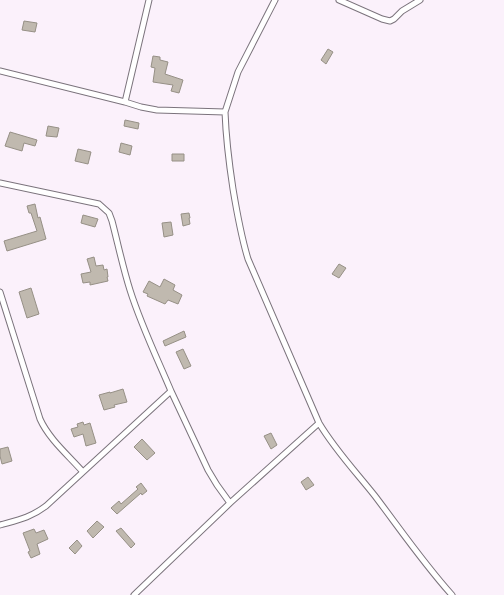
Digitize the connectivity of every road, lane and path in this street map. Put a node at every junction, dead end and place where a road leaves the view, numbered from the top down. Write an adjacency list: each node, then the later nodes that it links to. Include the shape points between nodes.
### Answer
1 (149, 0): 6 (street)
2 (274, 0): 7 (street, via 238,72)
3 (339, 0): 4 (street, via 390,20)
4 (420, 0)
5 (0, 71): 6 (street)
6 (125, 102): 7 (street, via 157,110)
7 (225, 112): 11 (street, via 231,174 248,259)
8 (0, 183): 10 (street, via 99,204 109,213 130,292)
9 (0, 292): 12 (street, via 44,428)
10 (171, 391): 12 (street); 13 (street, via 208,470)
11 (320, 423): 13 (street); 16 (street, via 335,448)
12 (83, 472): 14 (street, via 38,512)
13 (230, 503): 15 (street)
14 (0, 525)
15 (134, 595)
16 (452, 595)

